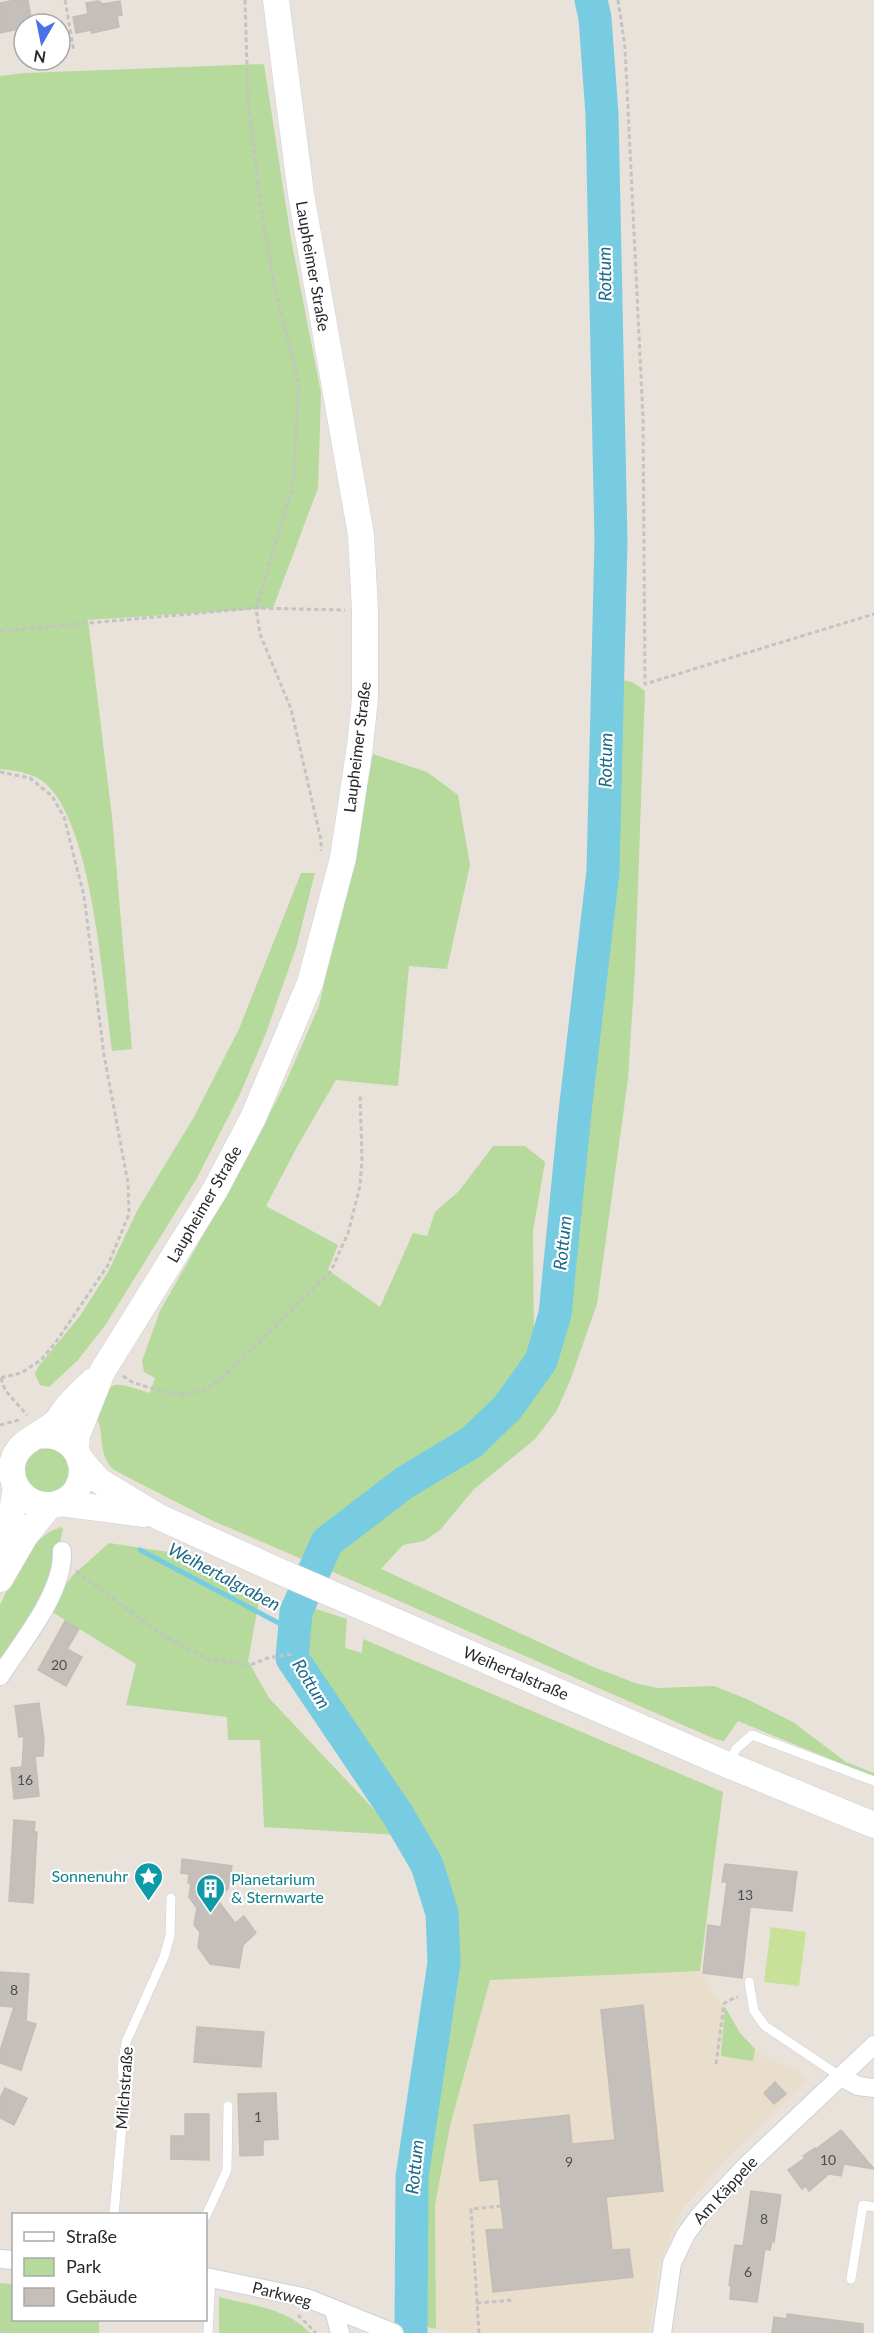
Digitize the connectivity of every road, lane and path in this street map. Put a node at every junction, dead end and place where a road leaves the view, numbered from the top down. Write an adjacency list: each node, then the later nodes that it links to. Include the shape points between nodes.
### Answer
1 (65, 0): 5 (path)
2 (245, 0): 6 (path, via 248,100 261,209 276,294 298,383 293,485)
3 (276, 0): 13 (street, Laupheimer Straße, via 301,194 361,535 365,698 361,736 343,858 310,982 253,1118 215,1190)
4 (618, 0): 8 (path, via 625,47 642,406 645,684)
5 (74, 52)
6 (256, 608): 7 (path); 9 (path); 11 (path, via 260,634 291,709 321,840)
7 (328, 610)
8 (874, 614)
9 (0, 631)
10 (0, 772): 14 (path, via 30,778 52,796 64,817 84,896 104,1055 128,1182 129,1214 108,1265 56,1342 41,1360)
11 (321, 861)
12 (360, 1094): 13 (path, via 360,1186 348,1233 331,1271 210,1387 188,1395 160,1391)
13 (104, 1368): 15 (street, Laupheimer Straße, via 56,1422); 17 (street, Laupheimer Straße, via 77,1435)
14 (0, 1378): 15 (path)
15 (31, 1431): 16 (street); 17 (street, via 57,1436); 18 (street, via 15,1454)
16 (0, 1439)
17 (78, 1454): 19 (street, via 81,1479 77,1489); 20 (street, Weihertalstraße, via 98,1480)
18 (10, 1478): 19 (street, via 29,1500); 22 (street, via 12,1512)
19 (55, 1504): 20 (street, Weihertalstraße); 23 (street, via 25,1536)
20 (159, 1517): 26 (street, Weihertalstraße)
21 (62, 1556): 24 (path, via 162,1635 208,1659 250,1665); 25 (street, via 52,1594)
22 (0, 1558)
23 (0, 1579)
24 (292, 1654)
25 (0, 1676)
26 (728, 1765): 27 (lane, via 736,1749 752,1735); 28 (street, Weihertalstraße)
27 (874, 1780)
28 (874, 1825)
29 (171, 1898): 39 (lane, Milchstraße, via 170,1936 164,1957 126,2042)
30 (749, 1982): 31 (lane)
31 (750, 1992): 33 (path, via 723,2004); 34 (lane, via 754,2011 765,2026)
32 (874, 2045): 34 (street, Am Käppele)
33 (716, 2064)
34 (840, 2077): 35 (street, via 858,2086); 52 (street, Am Käppele, via 746,2166 686,2234 672,2263)
35 (874, 2088)
36 (228, 2106): 40 (lane, via 227,2170)
37 (501, 2206): 44 (path, via 471,2209)
38 (874, 2207): 42 (lane, via 863,2205)
39 (114, 2213)
40 (207, 2214)
41 (208, 2277): 45 (street, Parkweg, via 307,2298); 48 (lane)
42 (851, 2279)
43 (514, 2300): 44 (path)
44 (477, 2303): 51 (path)
45 (334, 2310): 47 (street); 50 (street, Parkweg)
46 (310, 2325): 49 (path)
47 (390, 2332)
48 (208, 2333)
49 (316, 2333)
50 (340, 2333)
51 (479, 2333)
52 (662, 2333)

